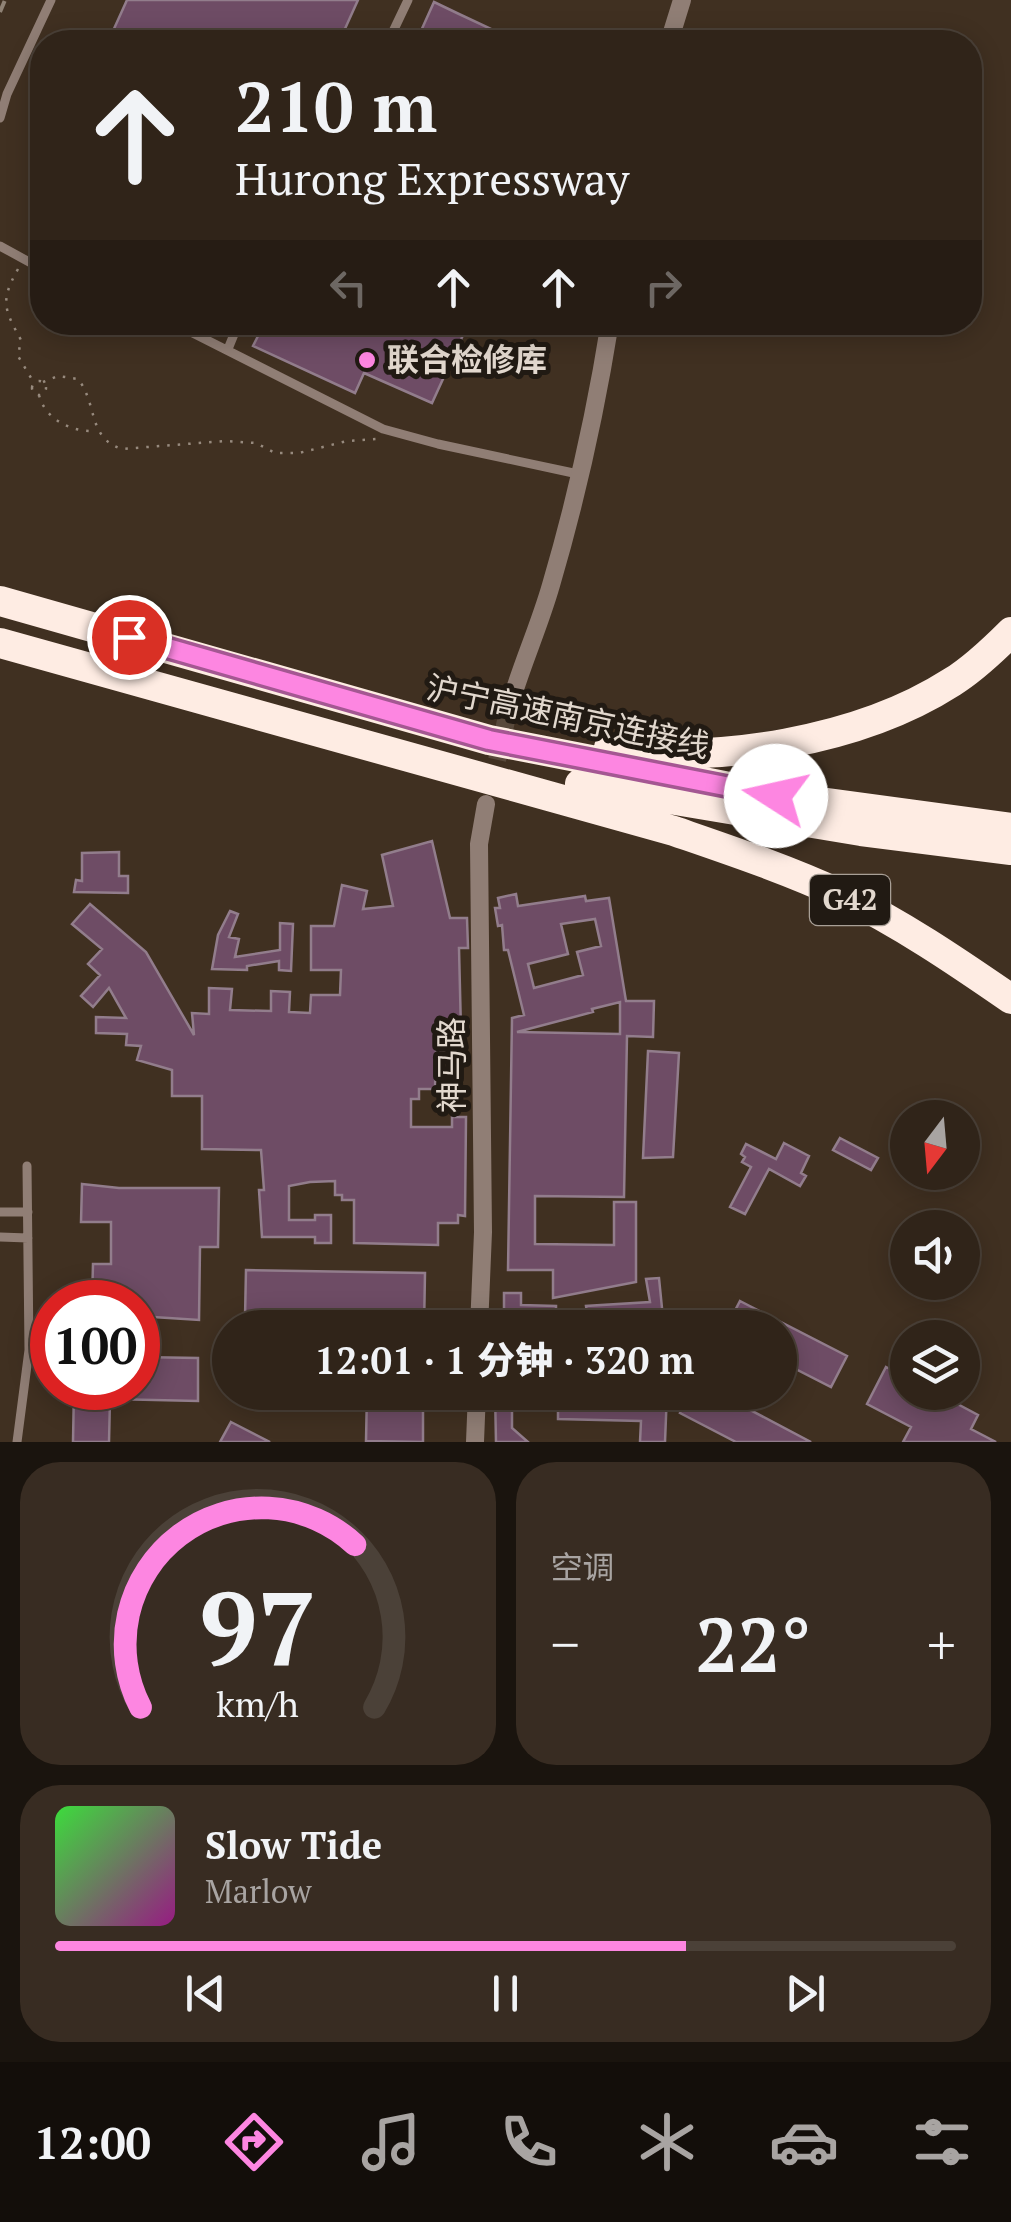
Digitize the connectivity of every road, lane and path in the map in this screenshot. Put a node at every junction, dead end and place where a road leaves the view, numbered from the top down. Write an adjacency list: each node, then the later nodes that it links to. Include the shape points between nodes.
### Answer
1 (52, 0): 4 (lane)
2 (408, 0): 5 (lane)
3 (682, 0): 6 (street)
4 (38, 30)
5 (394, 30)
6 (673, 30)
7 (30, 46): 8 (lane)
8 (0, 118)
9 (0, 246): 10 (lane)
10 (26, 262): 11 (lane); 17 (path, via 2,302)
11 (30, 264)
12 (199, 335): 15 (lane)
13 (234, 335): 15 (lane)
14 (608, 335): 21 (street)
15 (228, 349): 19 (lane)
16 (43, 382): 17 (path); 18 (path); 20 (path, via 78,378)
17 (34, 383): 18 (path)
18 (39, 395): 20 (path, via 60,423)
19 (383, 429): 20 (path, via 377,439 276,453 256,443 225,441 122,449); 21 (lane)
20 (96, 431)
21 (578, 474): 28 (street, via 551,586)
22 (0, 602): 27 (highway)
23 (1011, 632): 26 (highway)
24 (0, 644): 29 (highway, G42)
25 (1011, 649): 26 (highway)
26 (954, 682): 27 (highway, via 906,706 807,739 690,752 623,750)
27 (350, 700): 31 (highway, 沪宁高速南京连接线, via 571,758 776,796)
28 (509, 708)
29 (371, 744): 32 (highway, 沪宁高速南京连接线 / G42, via 680,804); 33 (highway, G42, via 768,864 901,927)
30 (486, 804): 39 (street, 神马路, via 479,844)
31 (1011, 828)
32 (1011, 850)
33 (1011, 999)
34 (27, 1166): 36 (lane)
35 (0, 1212): 36 (lane)
36 (28, 1212): 38 (lane)
37 (0, 1237): 38 (lane)
38 (28, 1238): 41 (lane, via 29,1350)
39 (480, 1310)
40 (476, 1410): 42 (street)
41 (16, 1442)
42 (475, 1442)

